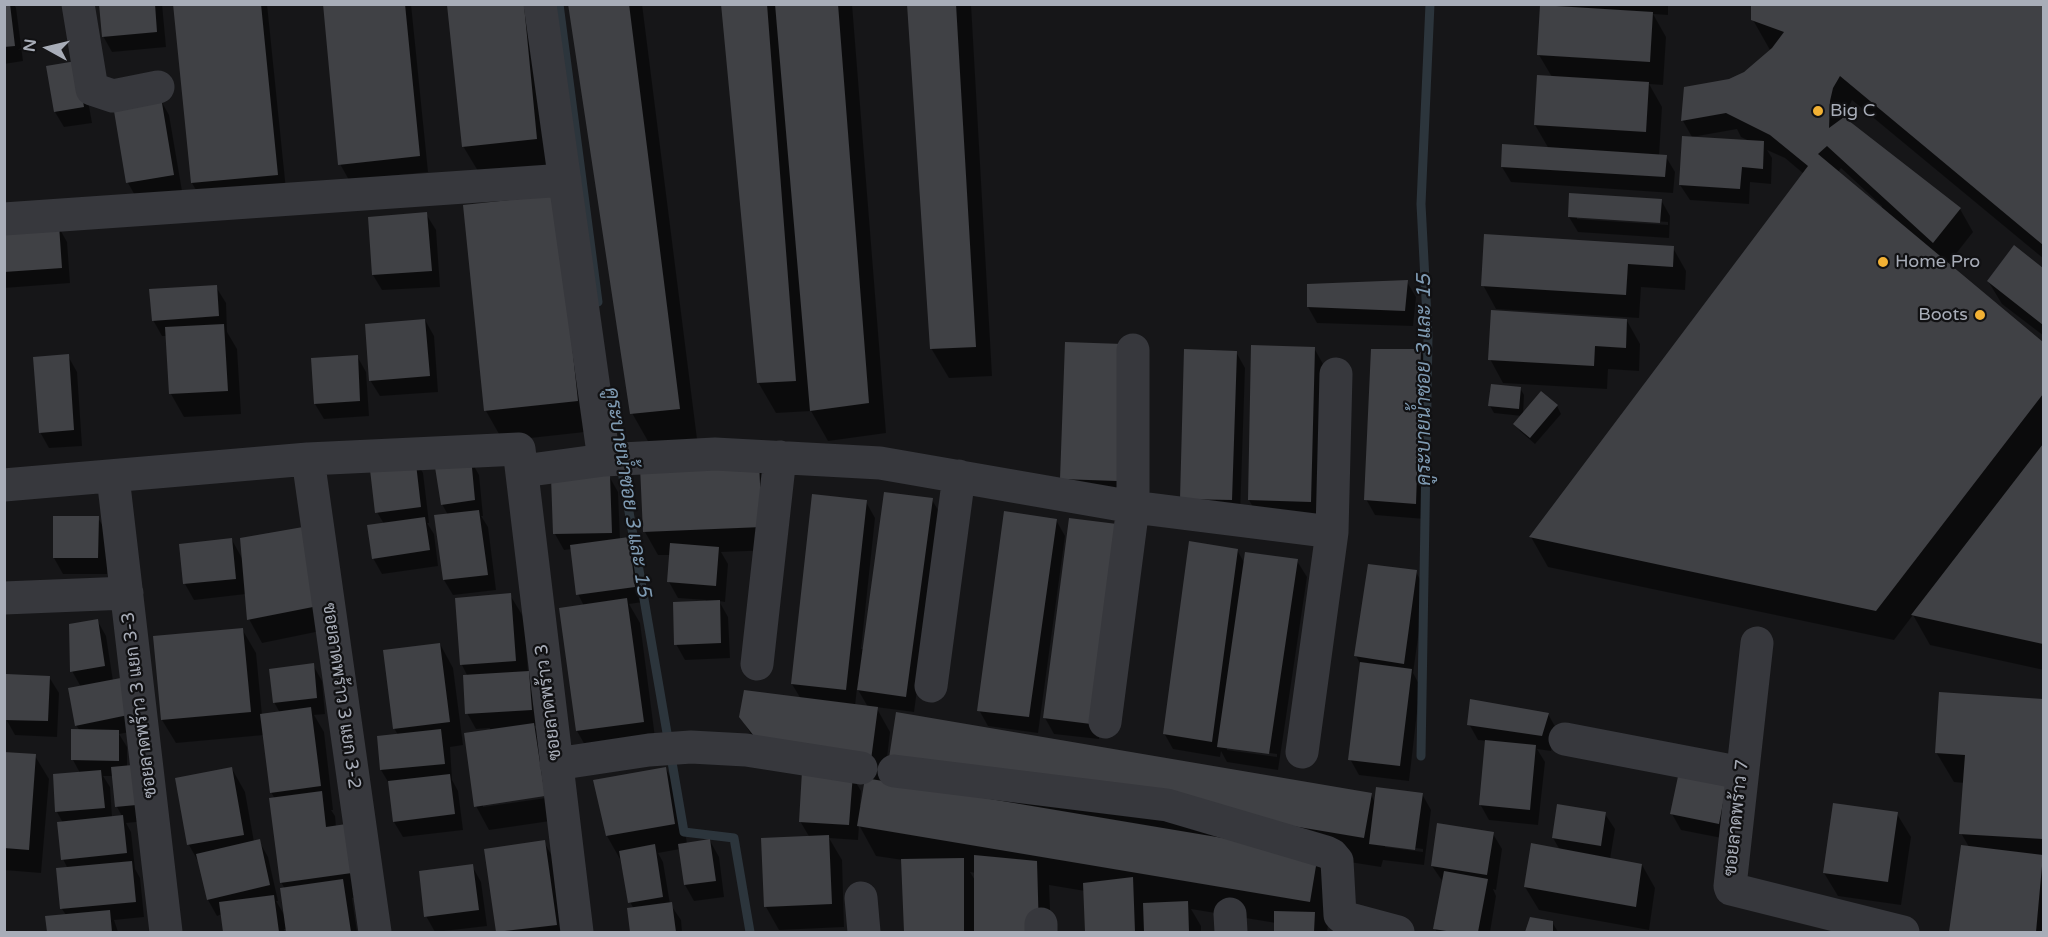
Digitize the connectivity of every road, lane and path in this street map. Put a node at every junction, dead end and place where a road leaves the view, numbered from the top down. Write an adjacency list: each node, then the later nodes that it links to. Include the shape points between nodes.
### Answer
1 (78, 4): 3 (street, via 92,89 113,96)
2 (540, 4): 4 (street)
3 (158, 87)
4 (565, 180): 5 (street); 8 (street)
5 (4, 219)
6 (1133, 350): 15 (street)
7 (1336, 374): 16 (street)
8 (613, 454): 9 (street); 11 (street)
9 (780, 457): 12 (street, via 880,463); 20 (street)
10 (308, 459): 11 (street); 13 (street); 31 (street, ซอยลาดพร้าว 3 แยก 3-2)
11 (521, 460): 25 (street, ซอยลาดพร้าว 3)
12 (959, 476): 15 (street); 21 (street)
13 (113, 477): 14 (street); 17 (street, ซอยลาดพร้าว 3 แยก 3-3)
14 (4, 485)
15 (1133, 507): 16 (street); 22 (street)
16 (1332, 532): 24 (street)
17 (127, 593): 18 (street); 30 (street, ซอยลาดพร้าว 3 แยก 3-3)
18 (4, 598)
19 (1757, 643): 28 (street, ซอยลาดพร้าว 7)
20 (757, 664)
21 (931, 686)
22 (1105, 722)
23 (1565, 739): 28 (street)
24 (1302, 752)
25 (556, 764): 26 (street, via 691,747 746,750); 32 (street, ซอยลาดพร้าว 3)
26 (861, 768)
27 (894, 771): 34 (street, via 1167,805 1326,852 1337,861 1340,915)
28 (1742, 773): 35 (street, ซอยลาดพร้าว 7, via 1731,889)
29 (861, 898): 33 (street)
30 (166, 933)
31 (375, 933)
32 (577, 933)
33 (864, 933)
34 (1398, 933)
35 (1903, 933)

